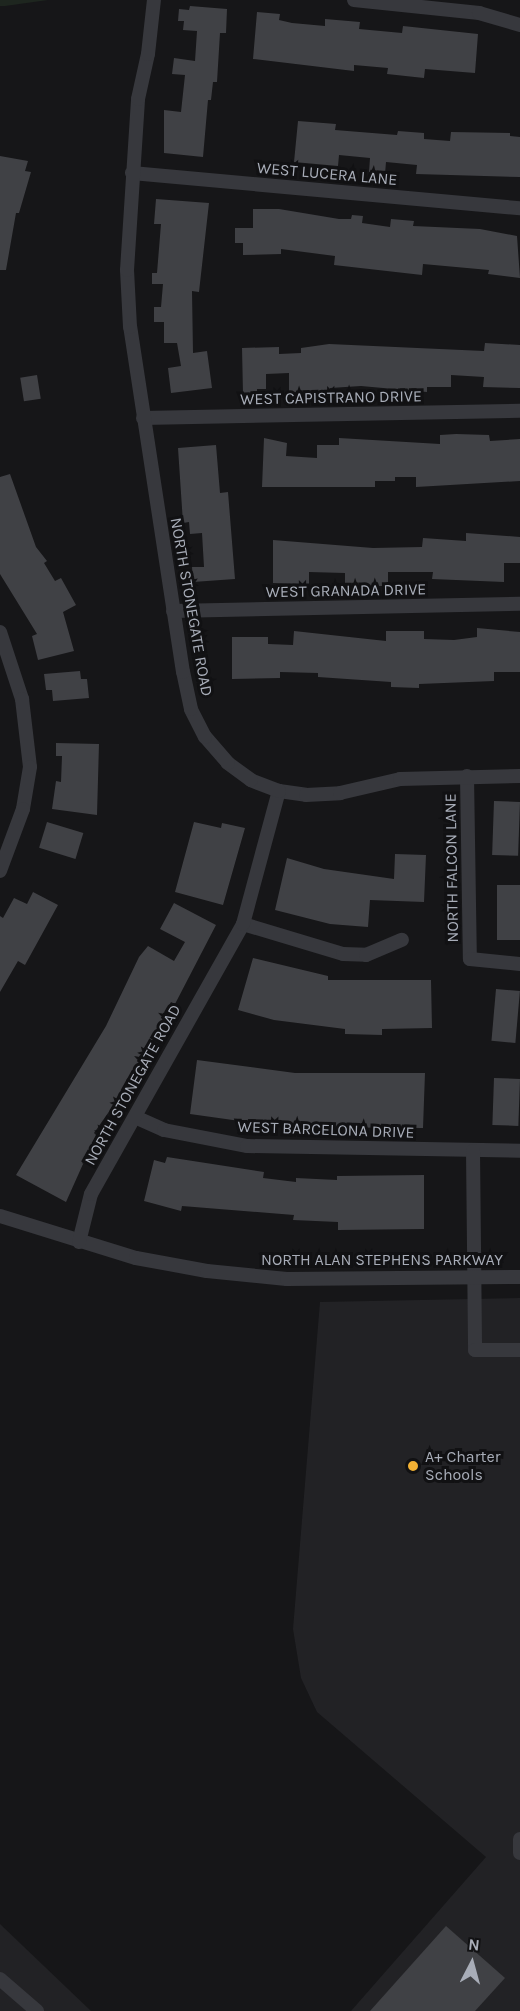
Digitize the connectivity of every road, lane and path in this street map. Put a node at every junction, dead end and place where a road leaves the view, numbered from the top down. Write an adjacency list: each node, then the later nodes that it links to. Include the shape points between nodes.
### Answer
1 (154, 0): 4 (street, NORTH STONEGATE ROAD, via 138,99)
2 (354, 0): 3 (street, via 479,13)
3 (520, 25)
4 (132, 173): 5 (street, WEST LUCERA LANE); 7 (street, NORTH STONEGATE ROAD, via 127,270 130,327)
5 (520, 208)
6 (520, 411): 7 (street, WEST CAPISTRANO DRIVE)
7 (143, 418): 9 (street, NORTH STONEGATE ROAD)
8 (520, 604): 9 (street, WEST GRANADA DRIVE)
9 (173, 610): 13 (street, NORTH STONEGATE ROAD, via 191,709 205,737 228,763 251,780)
10 (0, 632): 14 (street, via 22,699 30,766 23,809)
11 (467, 776): 12 (street); 13 (street, via 399,779 340,793 306,795); 17 (street, NORTH FALCON LANE, via 470,959)
12 (520, 776)
13 (279, 791): 15 (street, NORTH STONEGATE ROAD)
14 (0, 871)
15 (243, 924): 16 (street, via 343,954 366,955); 18 (street, NORTH STONEGATE ROAD)
16 (402, 940)
17 (520, 964)
18 (135, 1117): 19 (street, WEST BARCELONA DRIVE, via 164,1130 247,1146); 22 (street, NORTH STONEGATE ROAD, via 91,1194)
19 (473, 1151): 20 (street, WEST BARCELONA DRIVE); 24 (street)
20 (520, 1151)
21 (0, 1216): 22 (street, NORTH ALAN STEPHENS PARKWAY)
22 (79, 1242): 24 (street, NORTH ALAN STEPHENS PARKWAY, via 136,1258 207,1271 287,1279)
23 (520, 1277): 24 (street, NORTH ALAN STEPHENS PARKWAY)
24 (475, 1278): 25 (street, via 475,1350)
25 (520, 1350)
26 (520, 1839): 27 (street)
27 (520, 1853)
28 (0, 1978): 29 (street)
29 (27, 2008)

